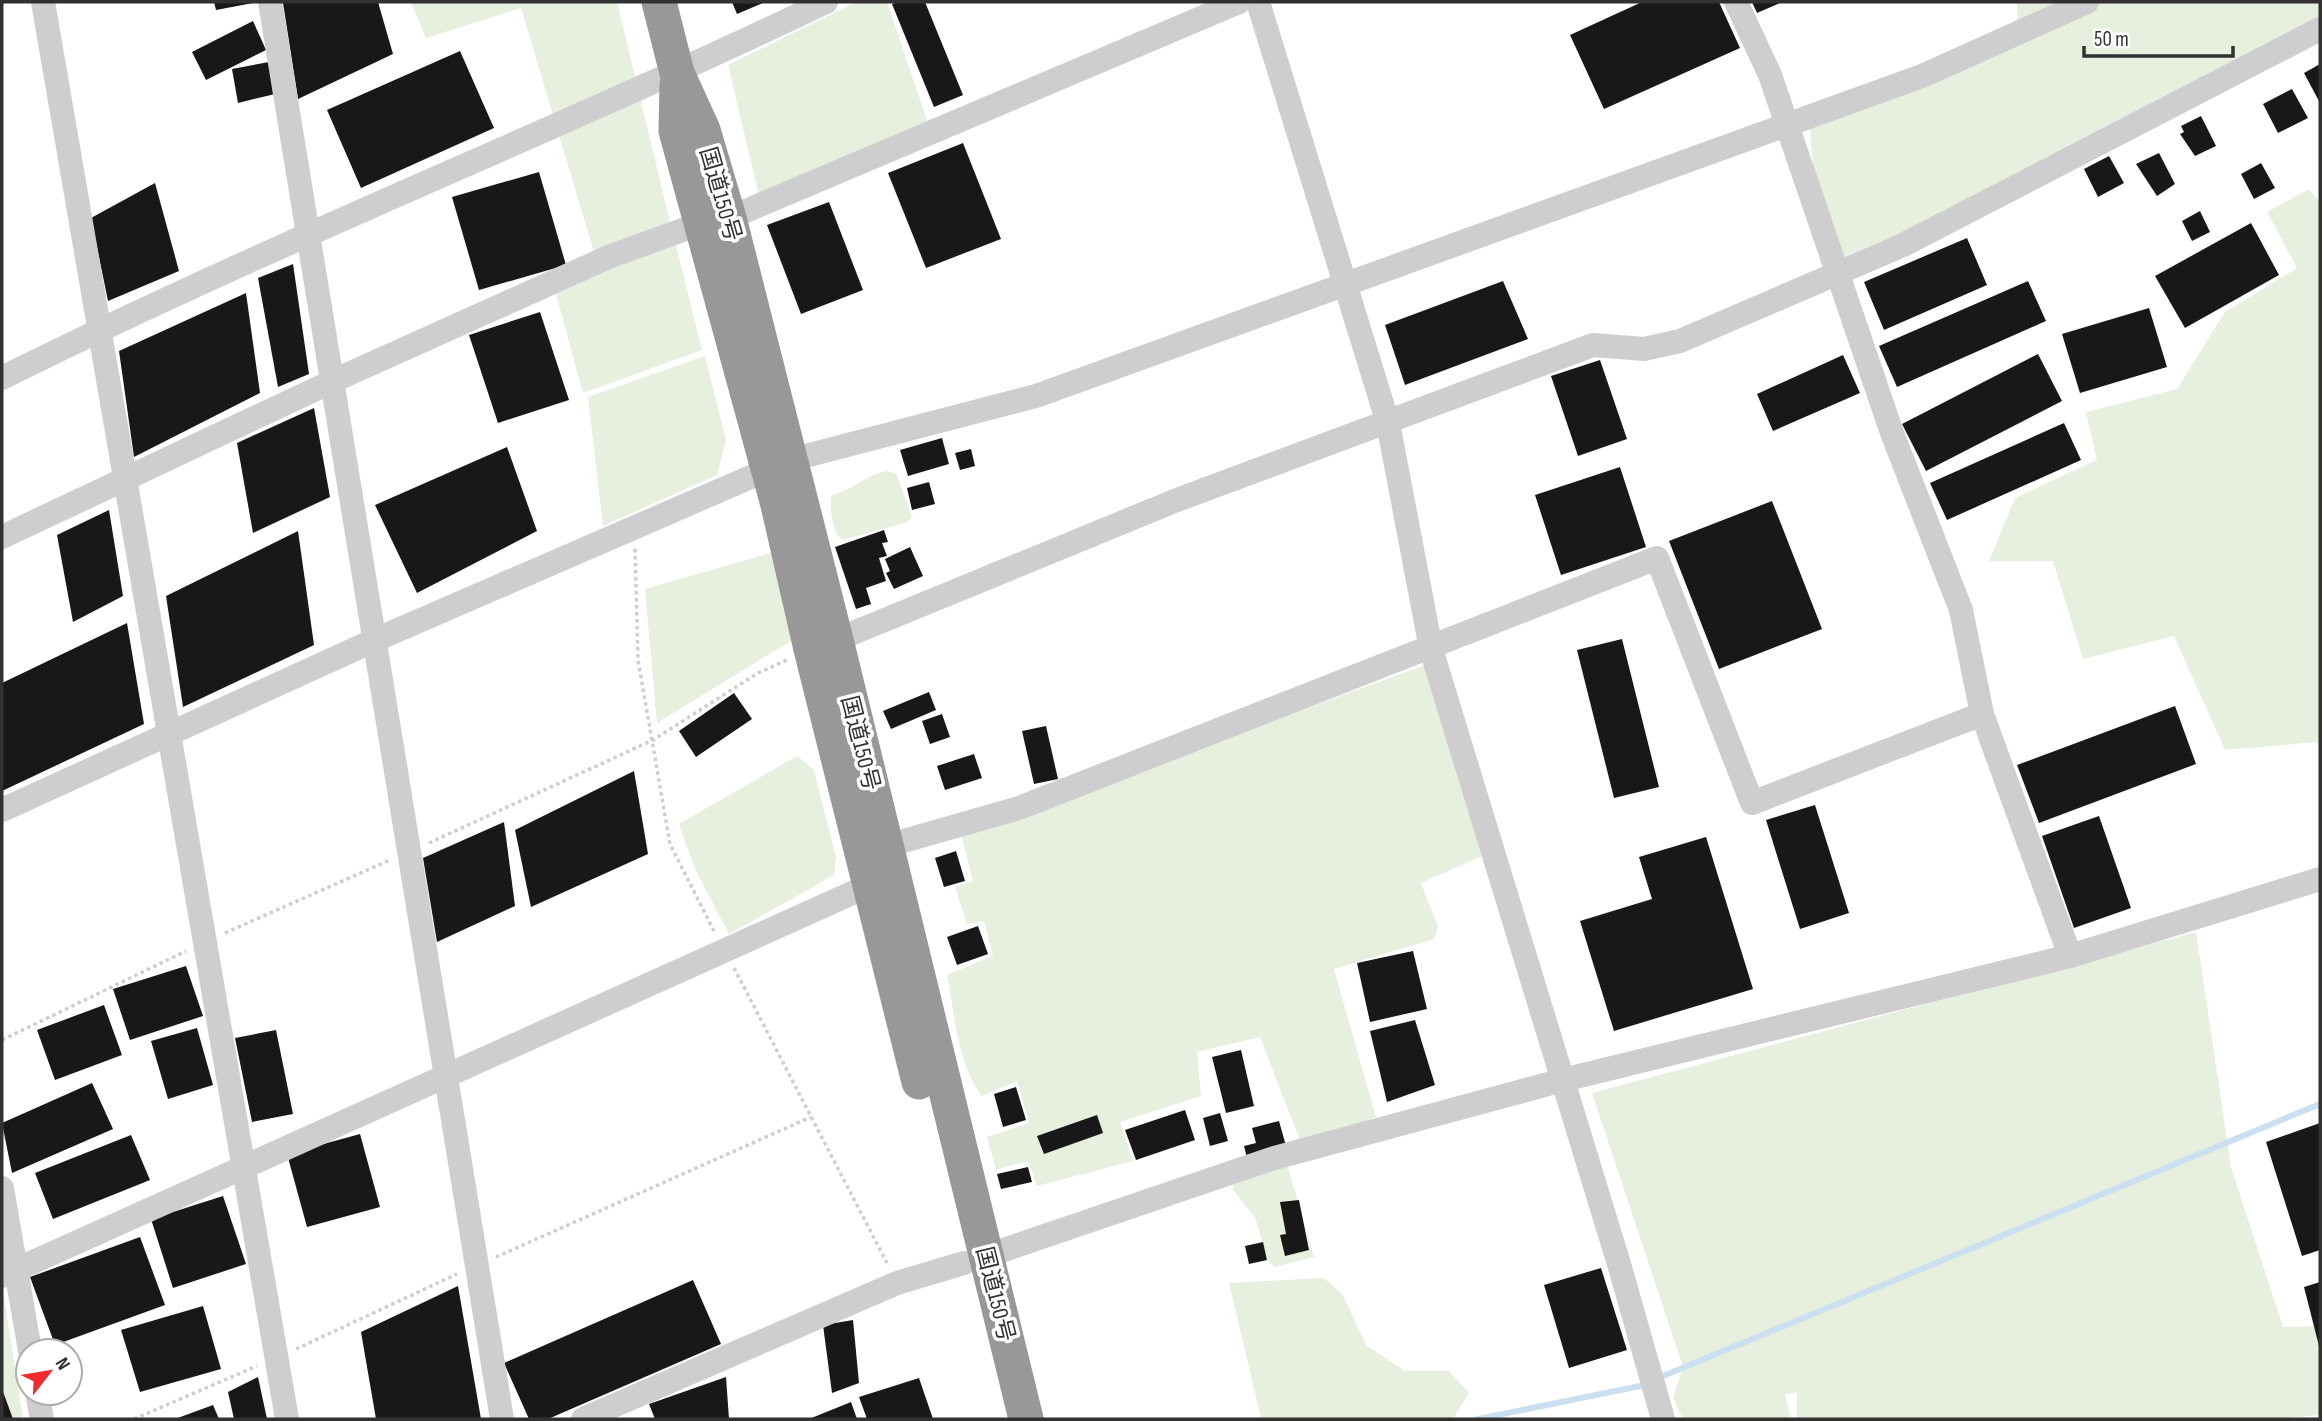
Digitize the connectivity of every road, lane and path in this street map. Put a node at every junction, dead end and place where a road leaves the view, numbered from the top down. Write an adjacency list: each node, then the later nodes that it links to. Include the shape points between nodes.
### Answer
1 (43, 2): 16 (street)
2 (270, 2): 13 (street)
3 (659, 2): 10 (highway, 国道150号)
4 (827, 2): 10 (street)
5 (1239, 2): 12 (street)
6 (1258, 2): 15 (street)
7 (1736, 2): 11 (street, via 1770,75)
8 (2087, 2): 11 (street, via 1922,76)
9 (2320, 29): 14 (street, via 1903,245)
10 (677, 73): 12 (highway, 国道150号, via 676,131); 13 (street)
11 (1786, 125): 14 (street); 15 (street)
12 (715, 221): 18 (street, via 611,256); 20 (highway, 国道150号)
13 (310, 235): 16 (street); 18 (street)
14 (1837, 273): 19 (street, via 1680,341 1644,349 1593,345); 27 (street, via 1892,433 1961,610)
15 (1346, 282): 19 (street); 20 (street, via 1036,396)
16 (99, 329): 17 (street); 21 (street)
17 (2, 378)
18 (333, 381): 21 (street); 24 (street)
19 (1388, 423): 25 (street, via 1177,500); 26 (street)
20 (779, 465): 22 (street); 25 (highway, 国道150号); 32 (highway, 国道150号)
21 (124, 477): 23 (street); 28 (street)
22 (634, 526): 24 (street); 33 (path, via 638,660 670,844)
23 (2, 537)
24 (375, 640): 28 (street); 35 (street)
25 (836, 640): 30 (highway, 国道150号)
26 (1431, 649): 27 (street, via 1657,558 1752,803); 30 (street, via 1019,808); 36 (street)
27 (1982, 714): 34 (street)
28 (168, 732): 29 (street); 37 (street)
29 (2, 810)
30 (886, 846): 39 (highway, 国道150号)
31 (2320, 880): 34 (street)
32 (870, 885): 33 (street); 39 (highway, 国道150号)
33 (725, 951): 35 (street); 41 (path)
34 (2070, 956): 36 (street)
35 (448, 1075): 37 (street); 44 (street)
36 (1563, 1080): 39 (street, via 1271,1159); 48 (street)
37 (245, 1165): 40 (street); 43 (street)
38 (2, 1188): 40 (street)
39 (975, 1260): 41 (street); 46 (highway, 国道150号); 47 (highway, 国道150号)
40 (9, 1273): 42 (street)
41 (897, 1283): 45 (street)
42 (26, 1337)
43 (287, 1419)
44 (502, 1419)
45 (583, 1419)
46 (1001, 1419)
47 (1026, 1419)
48 (1663, 1419)

